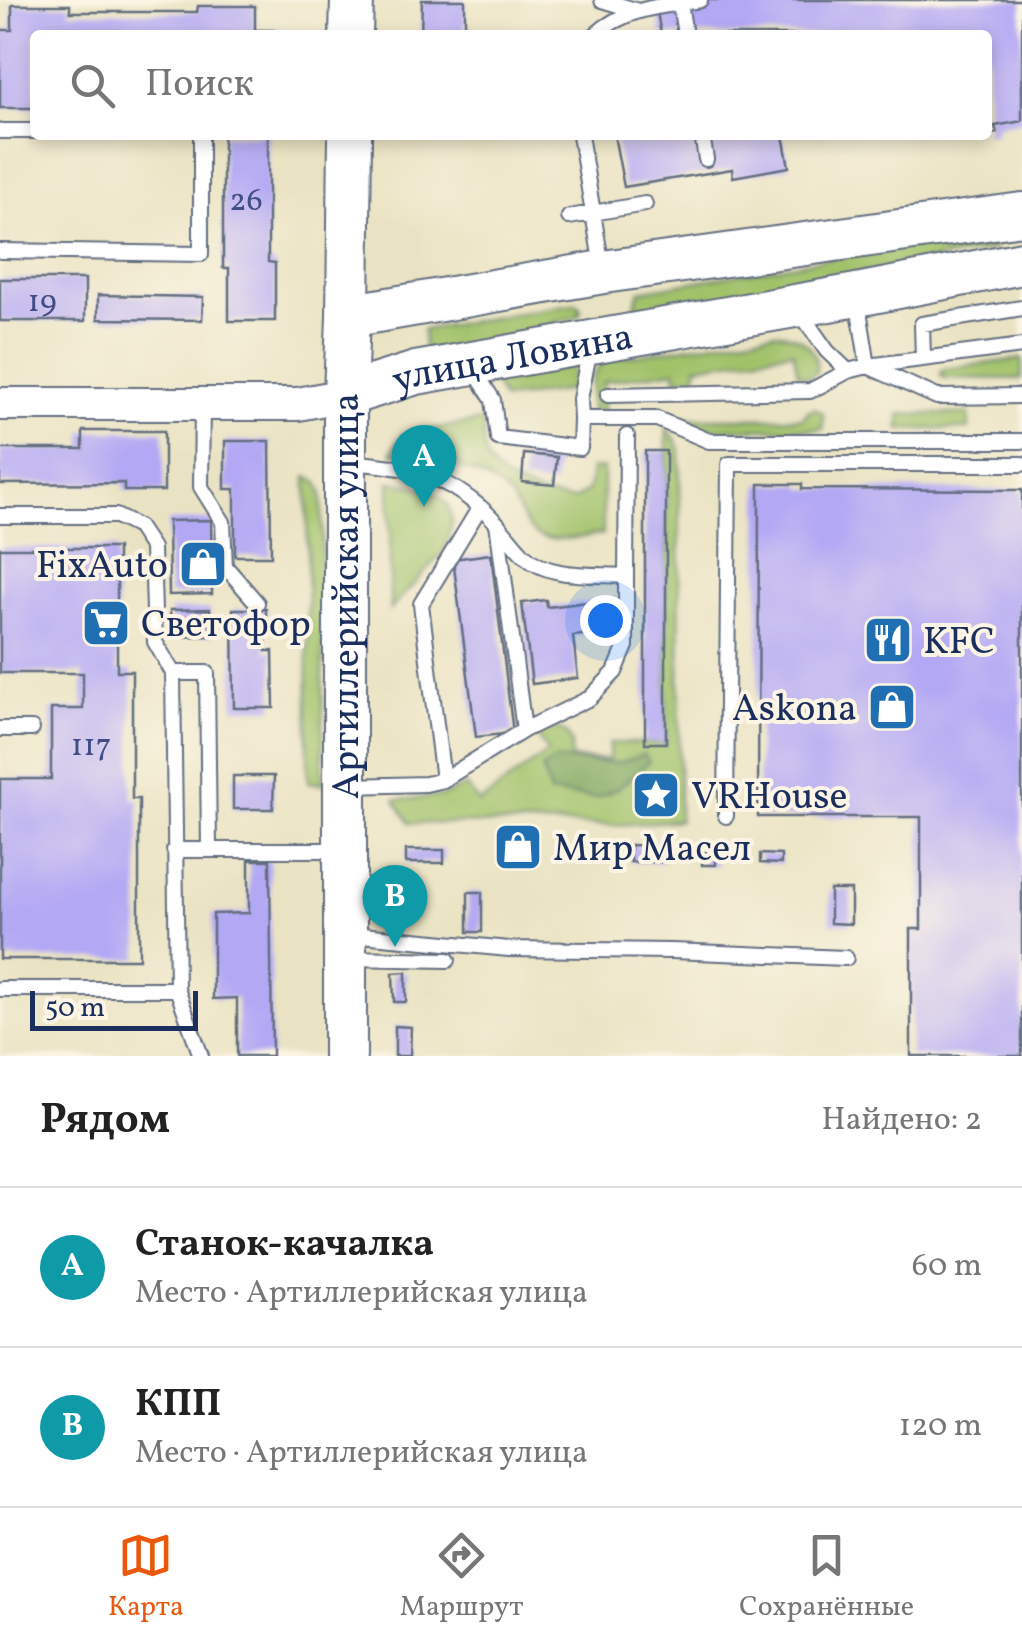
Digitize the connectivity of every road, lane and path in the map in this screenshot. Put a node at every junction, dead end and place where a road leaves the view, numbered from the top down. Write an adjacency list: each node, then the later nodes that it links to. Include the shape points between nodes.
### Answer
1 (352, 0): 6 (main road)
2 (602, 0): 5 (lane)
3 (700, 0): 4 (lane)
4 (680, 3): 5 (lane); 8 (lane)
5 (638, 11): 7 (lane)
6 (351, 30)
7 (600, 30)
8 (684, 30)
9 (0, 131): 10 (lane)
10 (30, 131)
11 (201, 140): 20 (lane, via 201,254)
12 (350, 140): 26 (main road, Артиллерийская улица)
13 (581, 140): 17 (lane)
14 (703, 140): 15 (lane)
15 (706, 159)
16 (644, 204): 17 (lane)
17 (593, 212): 19 (lane); 22 (lane)
18 (1022, 214): 22 (main road)
19 (569, 216)
20 (0, 251)
21 (1022, 261): 23 (main road, улица Ловина)
22 (603, 272): 26 (main road); 27 (main road)
23 (857, 295): 24 (main road, улица Ловина); 31 (lane)
24 (796, 306): 27 (main road, улица Ловина); 32 (lane)
25 (1022, 308): 29 (lane, via 922,324)
26 (348, 316): 33 (main road, Артиллерийская улица)
27 (603, 340): 30 (main road, улица Ловина); 38 (lane, via 580,399)
28 (1022, 346): 29 (lane)
29 (924, 359): 31 (lane)
30 (470, 363): 33 (main road, улица Ловина); 38 (lane, via 493,400 498,438 580,448)
31 (868, 366): 32 (lane); 35 (lane, via 937,396)
32 (848, 371): 34 (lane, via 810,390)
33 (345, 395): 37 (street, улица Ловина, via 298,404); 41 (main road, Артиллерийская улица)
34 (608, 395)
35 (1022, 396)
36 (0, 404): 37 (street, улица Ловина)
37 (202, 405): 47 (lane, via 202,487 223,522 225,566)
38 (580, 419): 40 (lane, via 657,419 709,441)
39 (627, 436): 46 (lane)
40 (1022, 441)
41 (344, 462): 43 (lane, via 425,474); 53 (main road, Артиллерийская улица)
42 (1022, 464): 54 (lane, via 728,464)
43 (480, 507): 45 (lane); 52 (lane, via 420,604)
44 (0, 516): 48 (lane, via 116,516 138,527 152,548 154,642)
45 (496, 520): 46 (lane, via 526,557 548,571); 51 (lane)
46 (626, 576): 51 (lane, via 626,646 615,672 590,698)
47 (257, 603)
48 (174, 673): 55 (lane); 56 (lane, via 207,673)
49 (0, 729): 50 (lane)
50 (32, 729)
51 (524, 730): 52 (lane)
52 (443, 780): 53 (lane)
53 (345, 786): 57 (main road, Артиллерийская улица)
54 (726, 816)
55 (174, 850): 56 (lane); 61 (lane)
56 (209, 850): 57 (lane)
57 (345, 850): 58 (main road, Артиллерийская улица)
58 (345, 946): 59 (lane, via 394,937 509,949); 60 (lane); 64 (main road, Артиллерийская улица)
59 (846, 958)
60 (448, 960)
61 (177, 989): 62 (lane); 63 (lane)
62 (0, 990)
63 (201, 1056)
64 (345, 1056)

